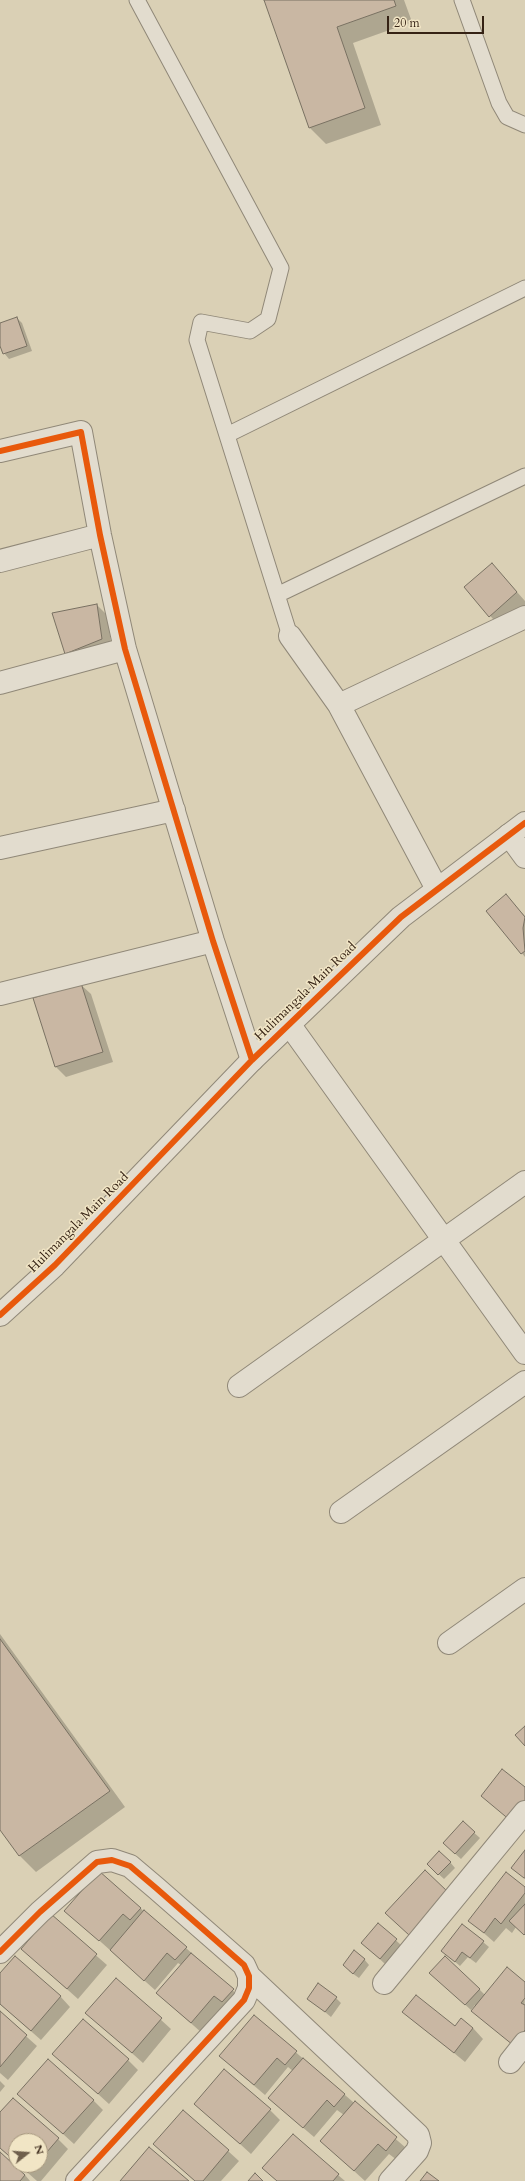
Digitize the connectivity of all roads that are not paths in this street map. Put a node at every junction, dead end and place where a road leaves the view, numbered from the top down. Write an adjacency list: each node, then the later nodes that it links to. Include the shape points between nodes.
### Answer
1 (137, 0): 5 (lane, via 281,268 268,319 250,331 201,322 197,340)
2 (462, 0): 3 (lane, via 499,103 507,117)
3 (525, 125)
4 (525, 288): 5 (lane)
5 (227, 435): 10 (lane)
6 (0, 451): 8 (street, via 81,432)
7 (525, 476): 10 (lane)
8 (100, 535): 9 (street); 13 (street)
9 (0, 561)
10 (277, 595): 12 (lane)
11 (525, 617): 15 (street)
12 (290, 636): 15 (street)
13 (125, 649): 14 (street); 16 (street)
14 (0, 683)
15 (339, 705): 20 (street)
16 (174, 810): 18 (street); 21 (street)
17 (517, 829): 19 (street); 20 (street, Hulimangala Main Road)
18 (0, 848)
19 (525, 857)
20 (437, 889): 23 (street, Hulimangala Main Road, via 401,917)
21 (213, 941): 22 (street); 24 (street)
22 (0, 994)
23 (289, 1024): 24 (street, Hulimangala Main Road); 26 (street)
24 (252, 1060): 27 (street, Hulimangala Main Road, via 55,1265)
25 (525, 1182): 26 (street)
26 (444, 1239): 28 (street); 30 (street)
27 (0, 1315)
28 (525, 1353)
29 (525, 1382): 31 (street)
30 (239, 1386)
31 (341, 1512)
32 (525, 1589): 33 (street)
33 (449, 1643)
34 (525, 1812): 37 (street)
35 (0, 1952): 36 (street, via 40,1912 97,1862 112,1860 130,1866 244,1965)
36 (249, 1976): 40 (street, via 249,1988 244,2000); 41 (street, via 418,2135 420,2143 417,2151)
37 (384, 1983)
38 (525, 2043): 39 (street)
39 (510, 2062)
40 (77, 2181)
41 (390, 2181)

